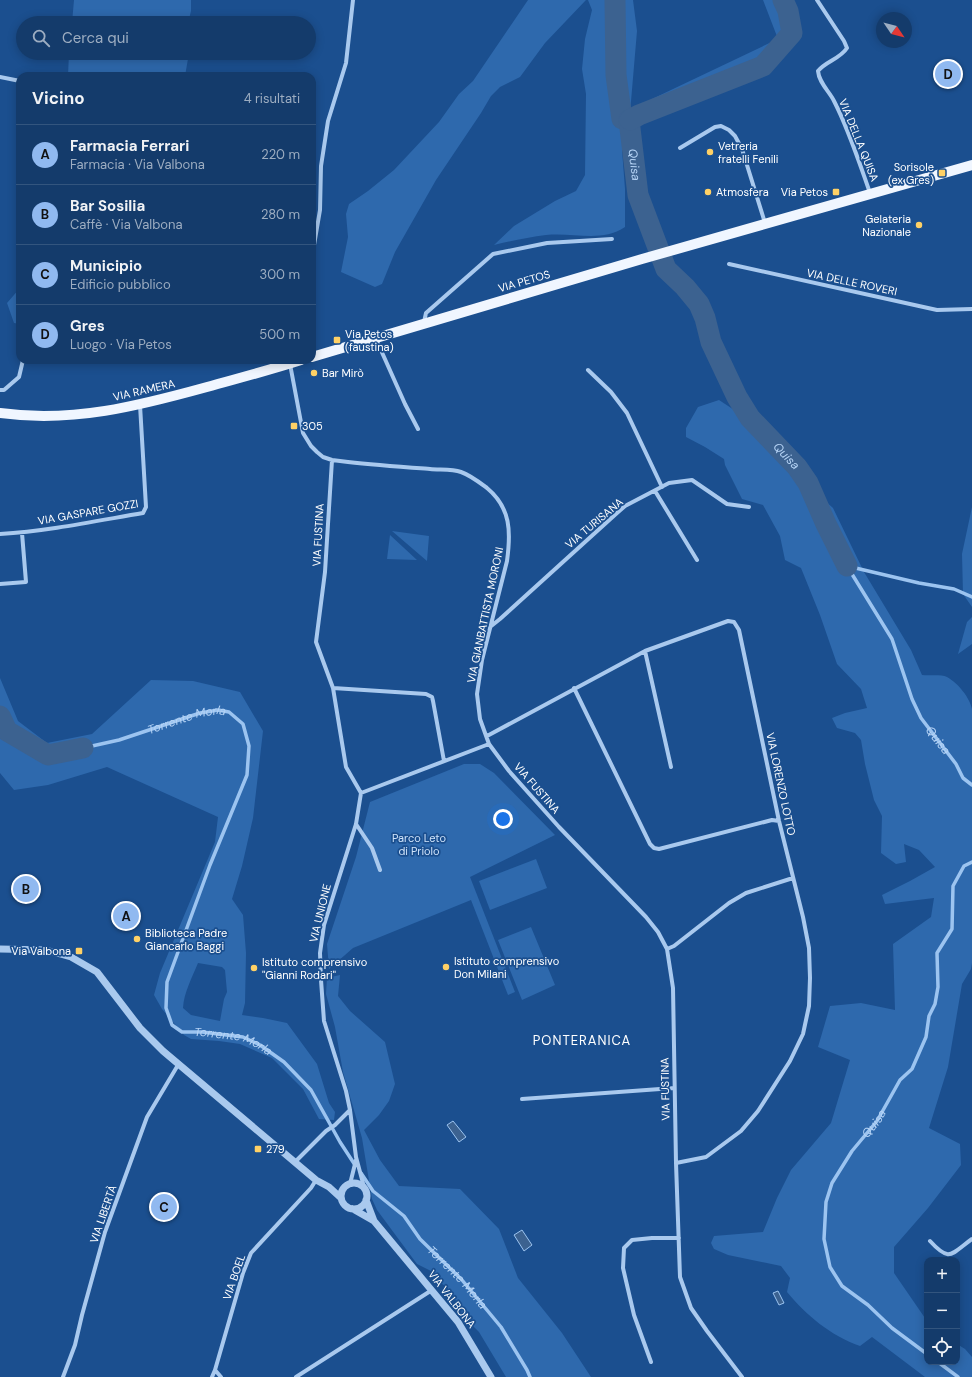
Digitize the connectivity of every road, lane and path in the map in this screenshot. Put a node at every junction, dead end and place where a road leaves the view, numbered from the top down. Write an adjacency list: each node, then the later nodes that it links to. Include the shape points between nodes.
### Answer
1 (353, 0): 9 (street, via 346,63 328,121 321,166 320,210)
2 (817, 0): 7 (street, VIA DELLA QUISA, via 847,48 843,54 818,71 819,77 834,100)
3 (0, 77): 4 (street)
4 (16, 80)
5 (680, 148): 8 (street, via 715,127 721,126 729,130 742,149)
6 (972, 165): 7 (main road, VIA PETOS)
7 (870, 194): 8 (main road, VIA PETOS)
8 (766, 224): 13 (main road, VIA PETOS)
9 (316, 234)
10 (612, 239): 13 (street, via 547,243 493,254 426,312)
11 (729, 264): 12 (street, VIA DELLE ROVERI, via 938,310)
12 (972, 310)
13 (424, 323): 14 (main road, VIA PETOS)
14 (375, 337): 15 (main road, VIA PETOS); 23 (street, via 404,404)
15 (316, 356)
16 (22, 364): 20 (street, via 19,377 4,390)
17 (282, 364): 21 (main road, VIA RAMERA)
18 (289, 364): 24 (street, via 303,433 317,452)
19 (588, 370): 25 (street, via 627,412)
20 (0, 390)
21 (140, 405): 22 (main road, VIA RAMERA, via 60,416 21,416); 28 (street, VIA GASPARE GOZZI, via 146,506 143,513)
22 (0, 412)
23 (418, 429)
24 (332, 460): 32 (street, VIA GIANBATTISTA MORONI, via 460,471 478,480 492,493 503,506 507,517 509,544); 34 (street, VIA FUSTINA, via 325,572 316,642)
25 (662, 487): 26 (street, VIA TURISANA); 27 (street, VIA TURISANA, via 669,483 692,480 727,504)
26 (655, 491): 30 (street); 32 (street, VIA TURISANA, via 625,506)
27 (749, 507)
28 (22, 533): 29 (street, VIA GASPARE GOZZI); 31 (street, via 26,582)
29 (0, 534)
30 (697, 560)
31 (0, 584)
32 (490, 628): 36 (street, VIA GIANBATTISTA MORONI, via 477,694 480,719)
33 (645, 651): 35 (street, VIA LORENZO LOTTO); 39 (street); 41 (street, VIA LORENZO LOTTO, via 728,621 734,622 739,630)
34 (333, 688): 38 (street, via 426,694 432,697); 40 (street, VIA FUSTINA, via 346,767)
35 (574, 688): 36 (street, VIA LORENZO LOTTO); 41 (street, via 654,848 659,849 772,820)
36 (486, 736): 37 (street, VIA GIANBATTISTA MORONI)
37 (489, 744): 38 (street); 46 (street, VIA FUSTINA, via 509,771 559,827 646,917)
38 (444, 761): 40 (street)
39 (671, 767)
40 (361, 793): 42 (street, VIA UNIONE)
41 (779, 821): 44 (street, VIA LORENZO LOTTO)
42 (356, 824): 43 (street, via 372,848); 50 (street, VIA UNIONE, via 324,925 320,953 324,1021)
43 (380, 870)
44 (793, 878): 46 (street, via 746,892); 53 (street, VIA LORENZO LOTTO, via 810,948 808,1006 803,1034 774,1087 741,1131 706,1157)
45 (0, 949): 47 (street, via 46,950 71,957 97,972 140,1028)
46 (667, 949): 48 (street, VIA FUSTINA, via 673,988)
47 (178, 1065): 52 (street); 68 (street, VIA LIBERTÀ, via 148,1117 105,1232 75,1345)
48 (674, 1088): 49 (street); 53 (street, VIA FUSTINA)
49 (522, 1099)
50 (350, 1110): 51 (street, VIA UNIONE); 52 (street)
51 (356, 1157): 55 (street); 57 (street)
52 (295, 1162): 54 (street)
53 (676, 1163): 62 (street, VIA FUSTINA)
54 (316, 1180): 56 (street); 67 (street, VIA BOEL, via 251,1253)
55 (348, 1185): 56 (street); 57 (street, via 357,1183); 58 (street, via 343,1190)
56 (329, 1187): 58 (street)
57 (364, 1187): 59 (street)
58 (342, 1198): 60 (street, via 345,1205)
59 (366, 1200): 60 (street, via 361,1206); 61 (street, VIA VALBONA)
60 (353, 1208): 61 (street, VIA VALBONA)
61 (374, 1220): 65 (street, VIA VALBONA)
62 (678, 1238): 66 (street, via 632,1240 624,1248 623,1268 634,1315); 73 (street, VIA FUSTINA, via 680,1277 691,1308)
63 (972, 1239): 64 (street, via 947,1255)
64 (930, 1241)
65 (432, 1290): 71 (street); 72 (street, VIA VALBONA, via 458,1322)
66 (651, 1362)
67 (215, 1370): 69 (street, VIA BOEL); 70 (street)
68 (63, 1377)
69 (212, 1377)
70 (221, 1377)
71 (296, 1377)
72 (491, 1377)
73 (742, 1377)

